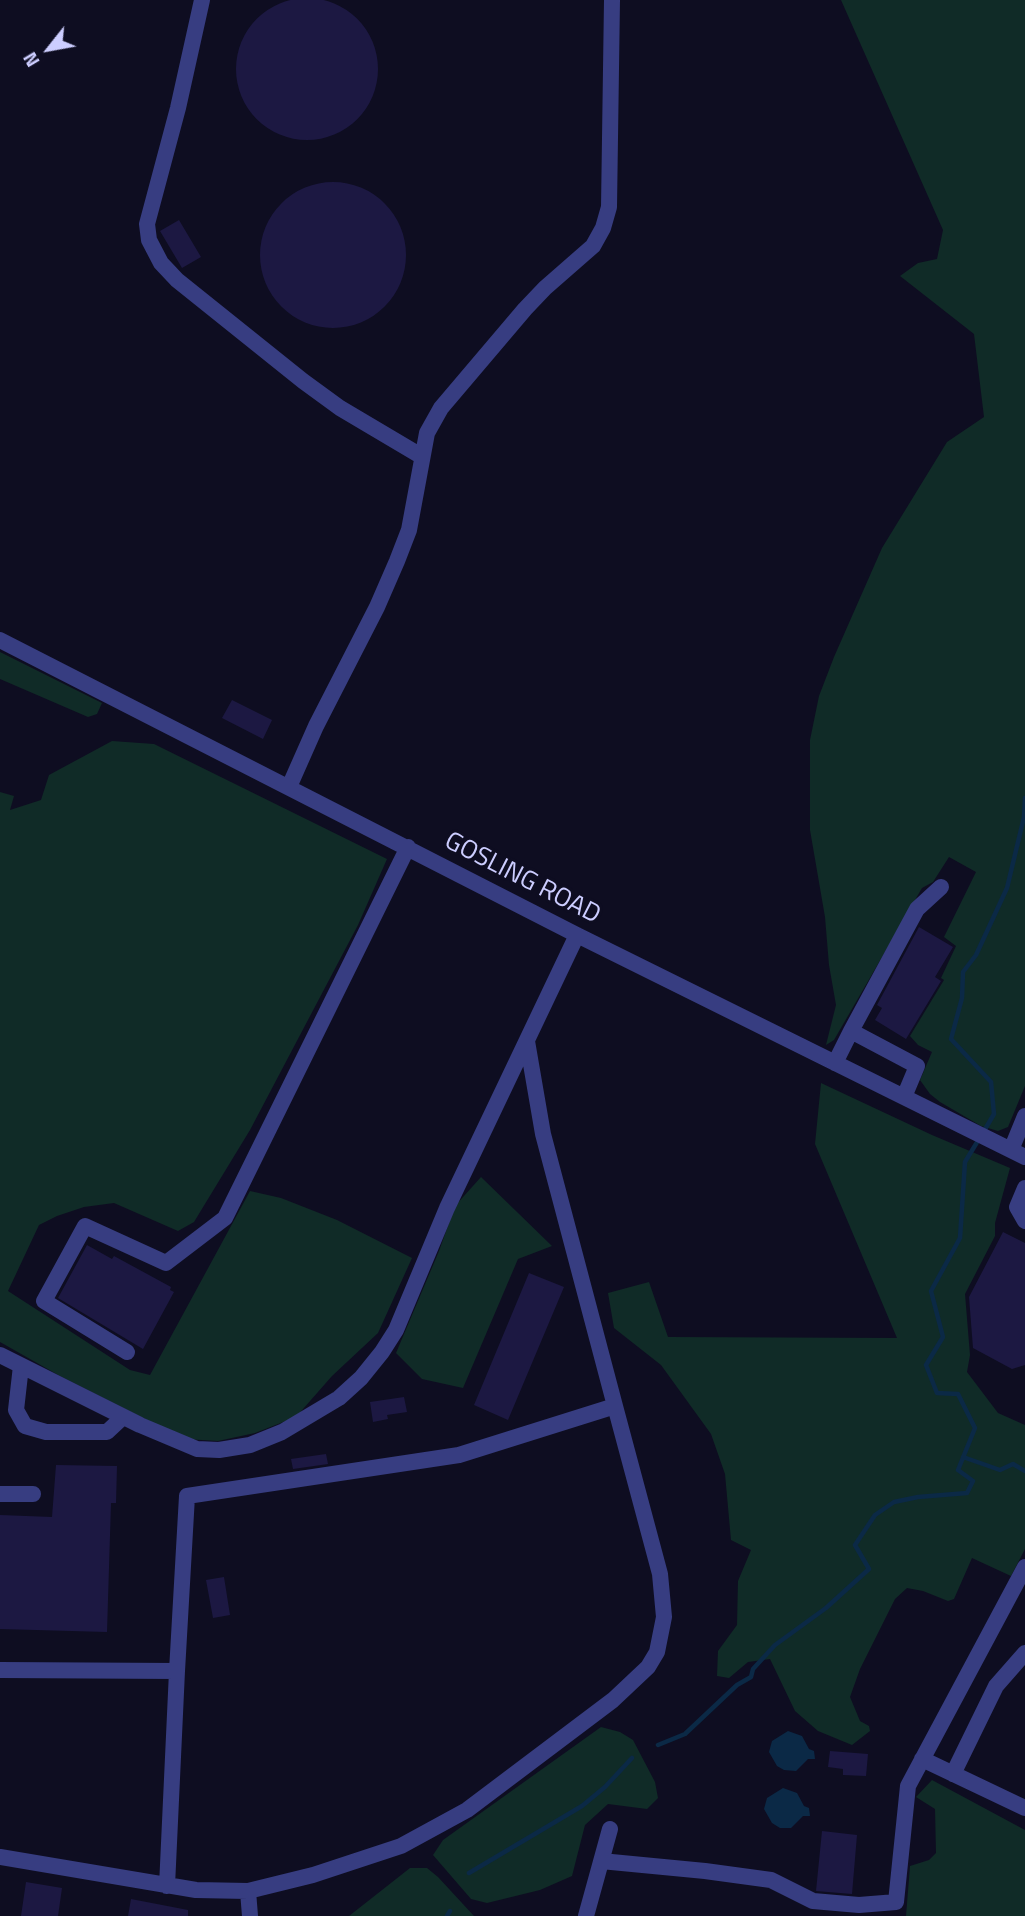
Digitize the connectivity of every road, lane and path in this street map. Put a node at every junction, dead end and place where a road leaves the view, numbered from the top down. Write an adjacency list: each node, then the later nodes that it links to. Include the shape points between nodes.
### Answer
1 (202, 0): 3 (street, via 147,224 149,240 177,280 292,372 340,408)
2 (612, 0): 3 (street, via 608,206 603,228 593,246 532,302 441,408)
3 (421, 456): 5 (street, via 409,530 397,561)
4 (0, 640): 5 (street, GOSLING ROAD)
5 (289, 787): 6 (street, GOSLING ROAD)
6 (408, 847): 8 (street, GOSLING ROAD); 17 (street, via 225,1218 166,1263 85,1226 44,1301)
7 (942, 887): 9 (street, via 917,909)
8 (577, 935): 10 (street); 11 (street, GOSLING ROAD)
9 (851, 1031): 11 (street); 12 (street, via 917,1066)
10 (527, 1041): 20 (street, via 543,1134); 21 (street, via 447,1208 396,1331 361,1378 310,1418 250,1445 197,1449)
11 (835, 1063): 12 (street, GOSLING ROAD)
12 (904, 1097): 14 (street, GOSLING ROAD)
13 (1025, 1116): 14 (street)
14 (1018, 1153)
15 (1025, 1188): 16 (street, via 1017,1207)
16 (1025, 1221)
17 (127, 1352)
18 (0, 1355): 19 (street)
19 (21, 1366): 21 (street); 21 (street, via 16,1410 25,1426 46,1432 107,1433)
20 (615, 1406): 27 (street, via 459,1455 187,1496); 35 (street, via 663,1595 662,1637 648,1667 613,1700 441,1826 358,1861)
21 (123, 1417)
22 (0, 1494): 23 (street)
23 (33, 1494)
24 (1025, 1567): 28 (street)
25 (1025, 1653): 29 (street, via 996,1686)
26 (0, 1670): 27 (street)
27 (177, 1671): 34 (street)
28 (922, 1759): 29 (street); 33 (street, via 908,1786 896,1902 813,1901 771,1880)
29 (953, 1774): 30 (street)
30 (1025, 1808)
31 (610, 1829): 33 (street)
32 (0, 1857): 34 (street)
33 (601, 1861): 37 (street)
34 (167, 1885): 35 (street)
35 (248, 1891): 36 (street)
36 (250, 1916)
37 (586, 1916)

